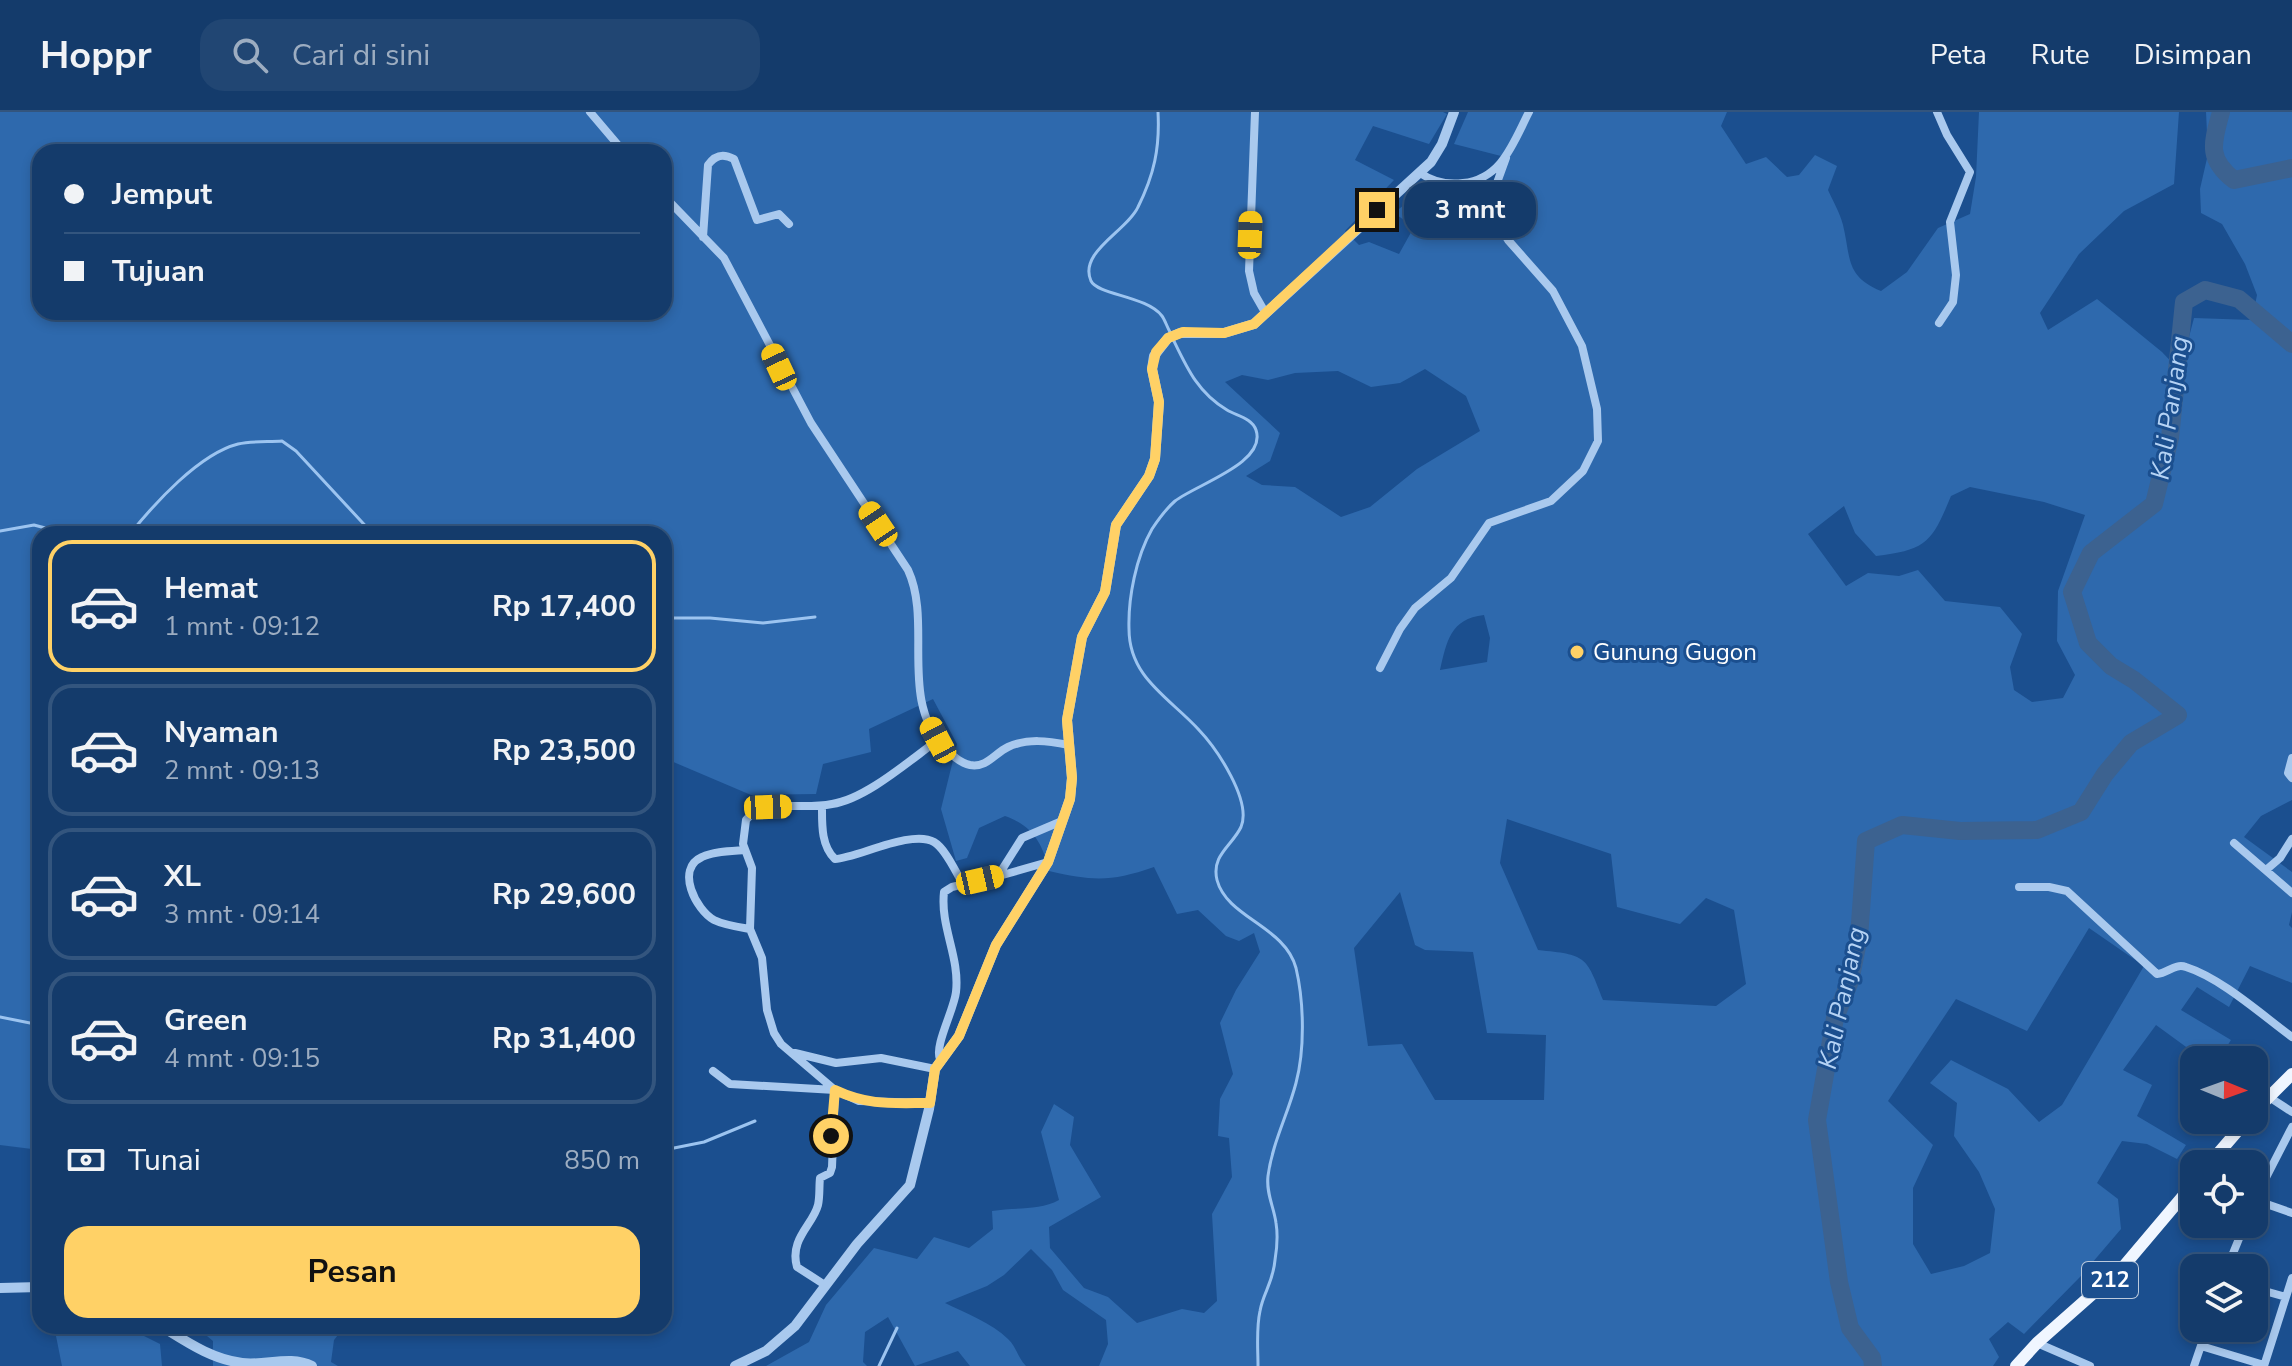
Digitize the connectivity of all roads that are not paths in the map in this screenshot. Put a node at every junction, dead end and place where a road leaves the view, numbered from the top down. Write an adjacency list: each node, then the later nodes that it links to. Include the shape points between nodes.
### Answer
1 (590, 112): 6 (street)
2 (1255, 112): 12 (street, via 1249,271)
3 (1454, 112): 8 (street, via 1442,144)
4 (1529, 112): 7 (street)
5 (1937, 112): 13 (street, via 1970,172 1950,222 1956,275 1953,302)
6 (617, 144)
7 (1506, 158): 8 (street, via 1477,181 1445,184); 14 (street, via 1494,191 1498,224 1553,291 1576,333 1592,381 1598,441 1583,471 1551,501 1489,523 1451,578 1415,608)
8 (1420, 173): 12 (street)
9 (672, 204): 11 (street)
10 (789, 224): 11 (street, via 779,214 757,220 734,159 721,155 708,165)
11 (703, 237): 15 (street, via 729,267 811,423 911,578 917,670 927,720)
12 (1266, 314): 16 (street, via 1236,331 1171,336 1156,352 1154,464 1116,525 1105,592 1077,658 1067,720)
13 (1939, 323)
14 (1380, 668)
15 (938, 740): 16 (street, via 969,765 1026,742); 19 (street, via 853,797)
16 (1069, 745): 20 (street, via 1072,778)
17 (2292, 758): 18 (street)
18 (2292, 778)
19 (822, 806): 23 (street, via 751,811 742,833); 27 (street, via 826,844 835,859 869,847 924,839 937,844)
20 (1062, 821): 24 (street); 26 (street, via 1022,838)
21 (2292, 839): 25 (street)
22 (2234, 843): 25 (street)
23 (745, 850): 30 (street, via 752,868); 30 (street, via 697,860 691,883 694,899 711,918)
24 (1048, 862): 26 (street); 33 (street, via 996,945 959,1036)
25 (2266, 870): 29 (street)
26 (998, 876): 27 (street)
27 (963, 884): 33 (street, via 946,890 943,899 957,982)
28 (2019, 887): 31 (street, via 2067,891 2157,974 2186,966)
29 (2292, 893)
30 (750, 929): 32 (street, via 762,958 769,1021)
31 (2292, 1037)
32 (791, 1052): 33 (street, via 836,1063 881,1058); 36 (street)
33 (937, 1064): 38 (street)
34 (713, 1071): 36 (street, via 730,1084)
35 (2292, 1074): 37 (main road)
36 (835, 1090): 38 (street, via 874,1104); 48 (street, via 832,1167 820,1178 818,1204 795,1256 797,1267)
37 (2269, 1097): 39 (street)
38 (930, 1103): 48 (street, via 910,1185)
39 (2292, 1112)
40 (2292, 1127): 43 (street)
41 (2235, 1134): 42 (main road)
42 (2221, 1150)
43 (2268, 1174)
44 (2180, 1200): 55 (main road, 212, via 2123,1267)
45 (2268, 1205): 46 (street)
46 (2292, 1213)
47 (2292, 1278): 52 (street)
48 (825, 1285): 58 (street, via 787,1334)
49 (32, 1287): 50 (street)
50 (0, 1288)
51 (2268, 1292): 52 (street)
52 (2286, 1297): 62 (street)
53 (175, 1334): 57 (street, via 223,1359)
54 (2202, 1342): 56 (street)
55 (2037, 1343): 59 (main road, 212); 60 (street)
56 (2201, 1346): 61 (street); 62 (street)
57 (312, 1366)
58 (735, 1366)
59 (2016, 1366)
60 (2090, 1366)
61 (2194, 1366)
62 (2264, 1366)

